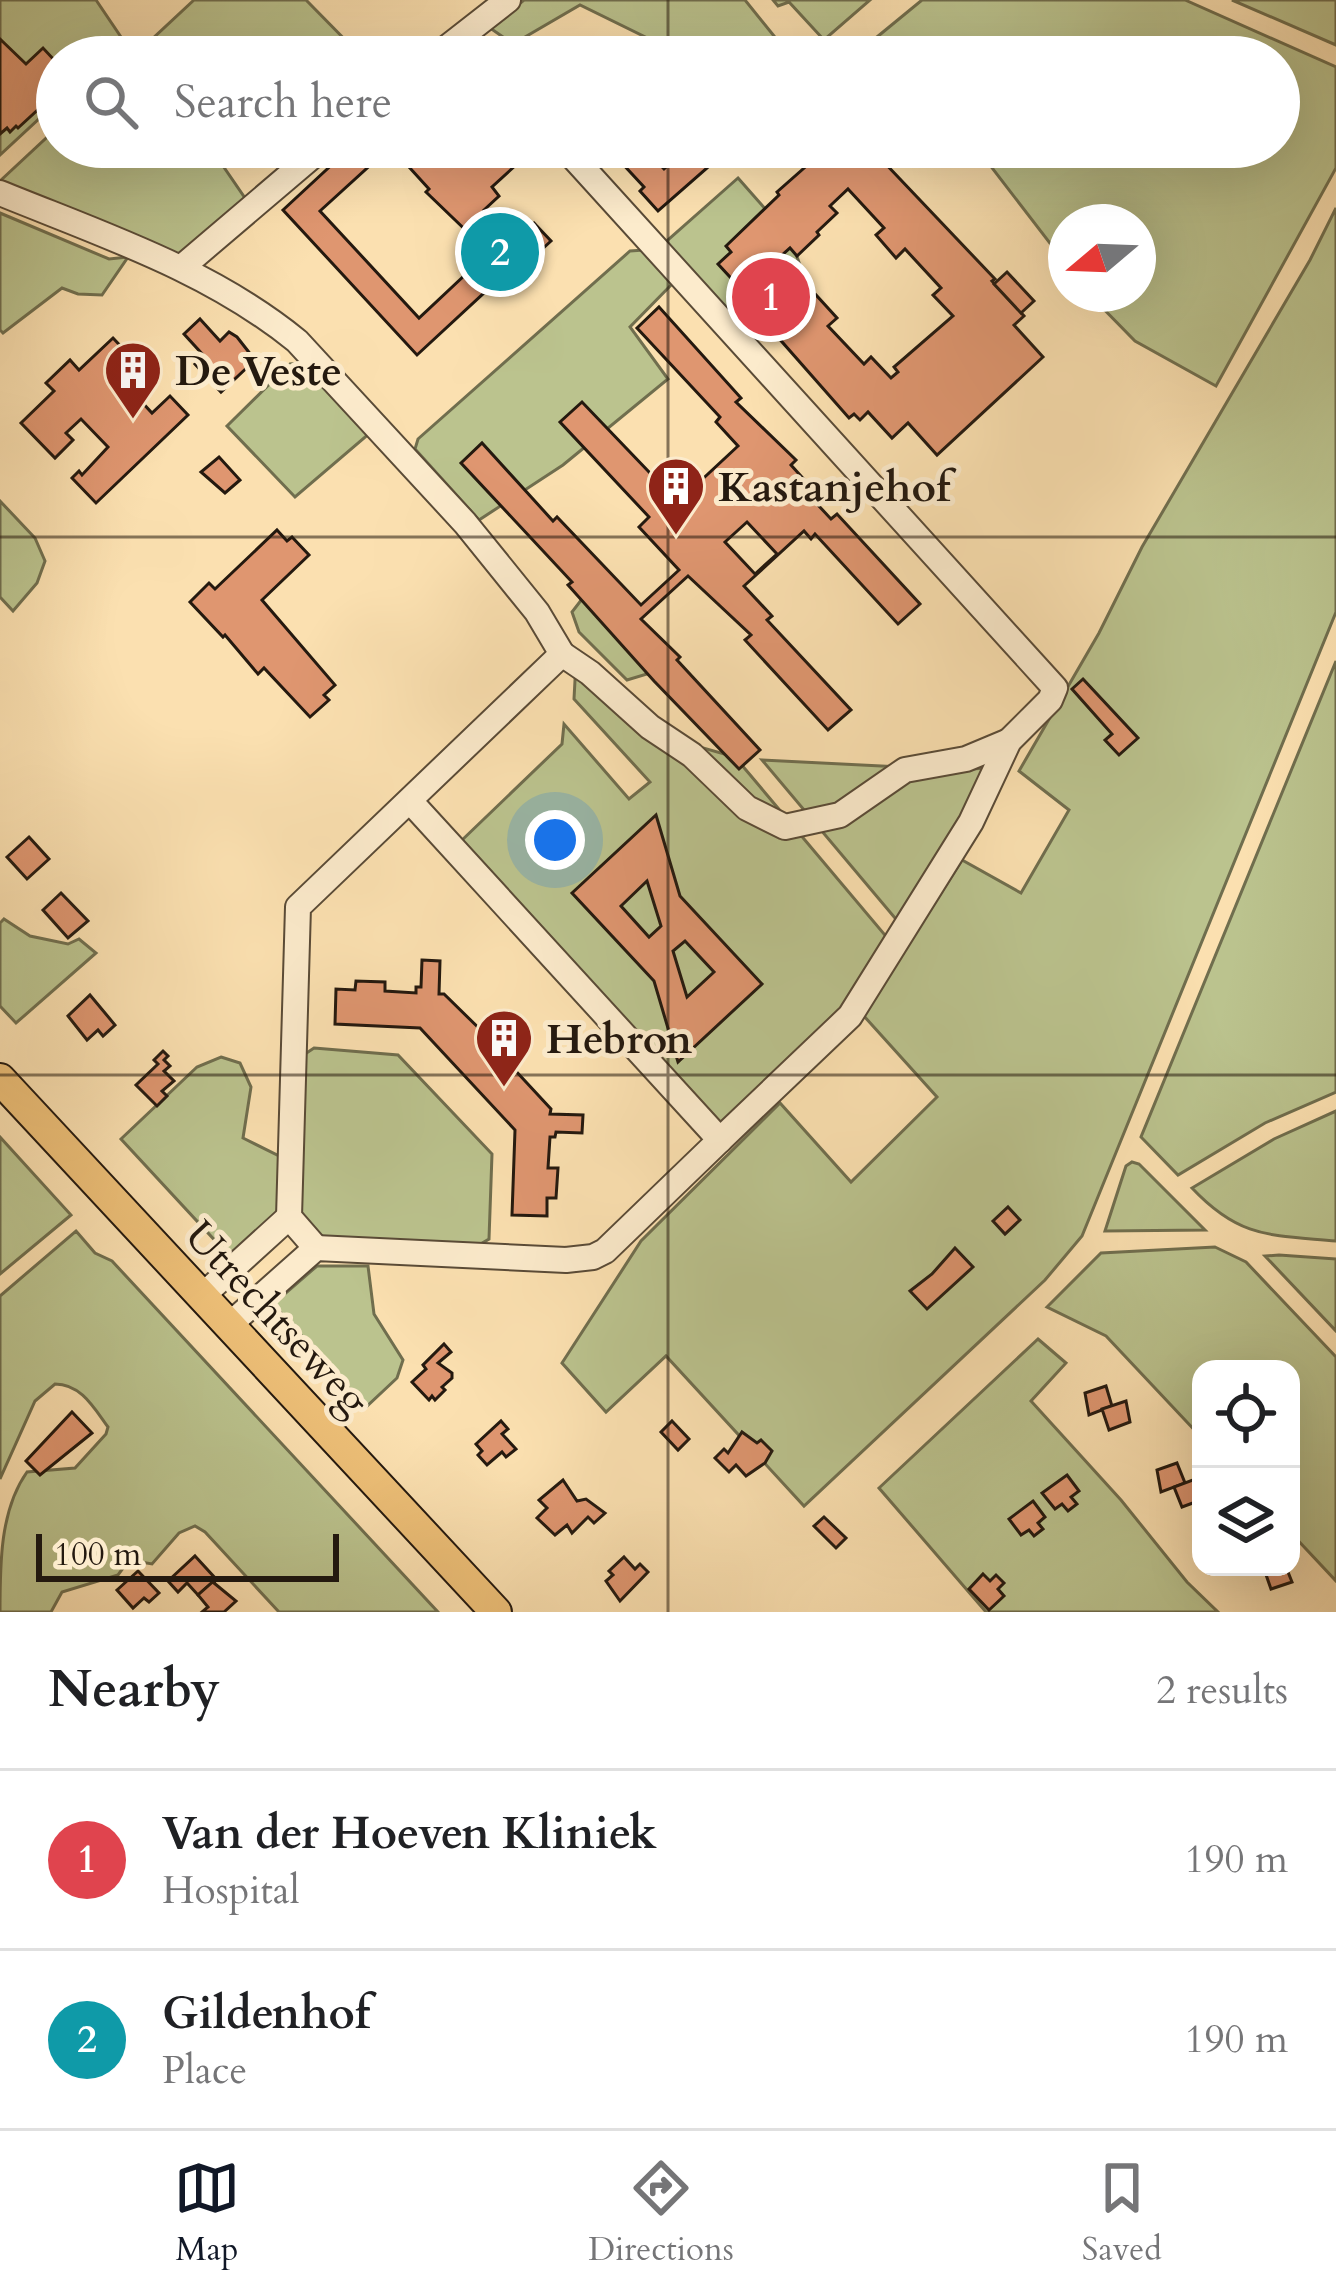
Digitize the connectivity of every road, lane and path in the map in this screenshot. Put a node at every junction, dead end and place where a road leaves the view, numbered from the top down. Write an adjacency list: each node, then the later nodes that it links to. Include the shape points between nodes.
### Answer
1 (508, 0): 2 (street)
2 (481, 36)
3 (298, 168): 6 (street)
4 (583, 168): 8 (street, via 1054,683 1050,700)
5 (0, 193): 6 (street)
6 (182, 267): 7 (street, via 297,340 465,523)
7 (562, 654): 8 (street, via 747,808 785,827 841,815 904,770); 9 (street)
8 (1009, 741): 11 (street, via 971,822 850,1016)
9 (410, 801): 11 (street); 12 (street, via 298,907)
10 (0, 1078): 14 (main road, Utrechtseweg)
11 (720, 1141): 13 (street, via 592,1257)
12 (289, 1217): 13 (street); 14 (street)
13 (316, 1248): 15 (street)
14 (201, 1297): 15 (main road, Utrechtseweg)
15 (228, 1326): 16 (main road, Utrechtseweg)
16 (496, 1612)

